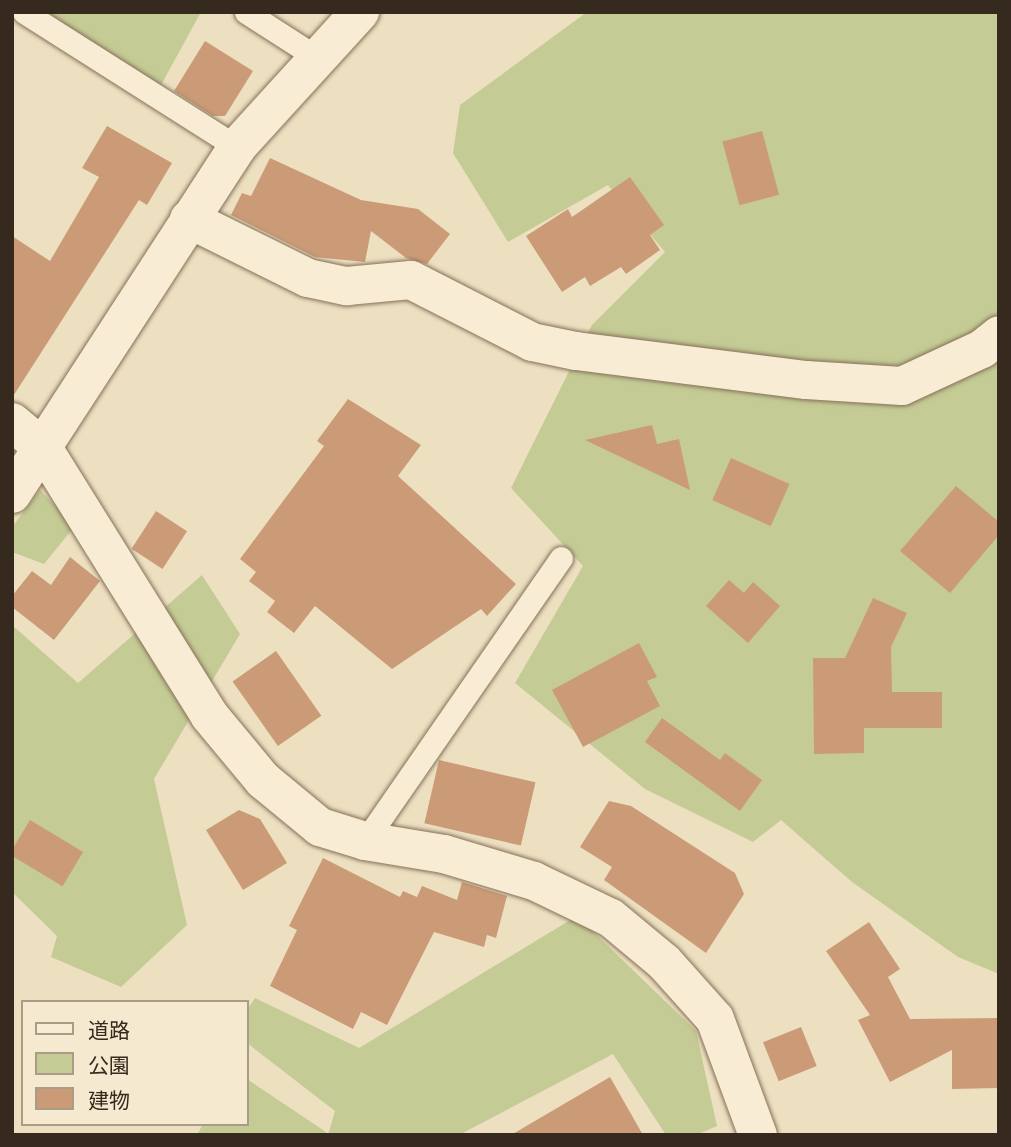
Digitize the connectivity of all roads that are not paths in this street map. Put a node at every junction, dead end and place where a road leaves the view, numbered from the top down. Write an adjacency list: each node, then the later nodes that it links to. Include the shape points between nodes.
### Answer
1 (24, 12): 5 (lane)
2 (246, 12): 4 (lane)
3 (360, 12): 4 (street)
4 (316, 57): 5 (street)
5 (237, 147): 6 (street)
6 (189, 219): 7 (street, via 308,278 347,286 411,280 532,342 576,351 806,380 902,386 982,349); 9 (street)
7 (999, 335)
8 (12, 422): 9 (street)
9 (43, 448): 10 (street); 12 (street, via 209,715 263,780 311,819)
10 (12, 494)
11 (561, 558): 12 (lane)
12 (365, 841): 13 (street, via 444,854 534,881 611,918 664,962 715,1020)
13 (758, 1135)

